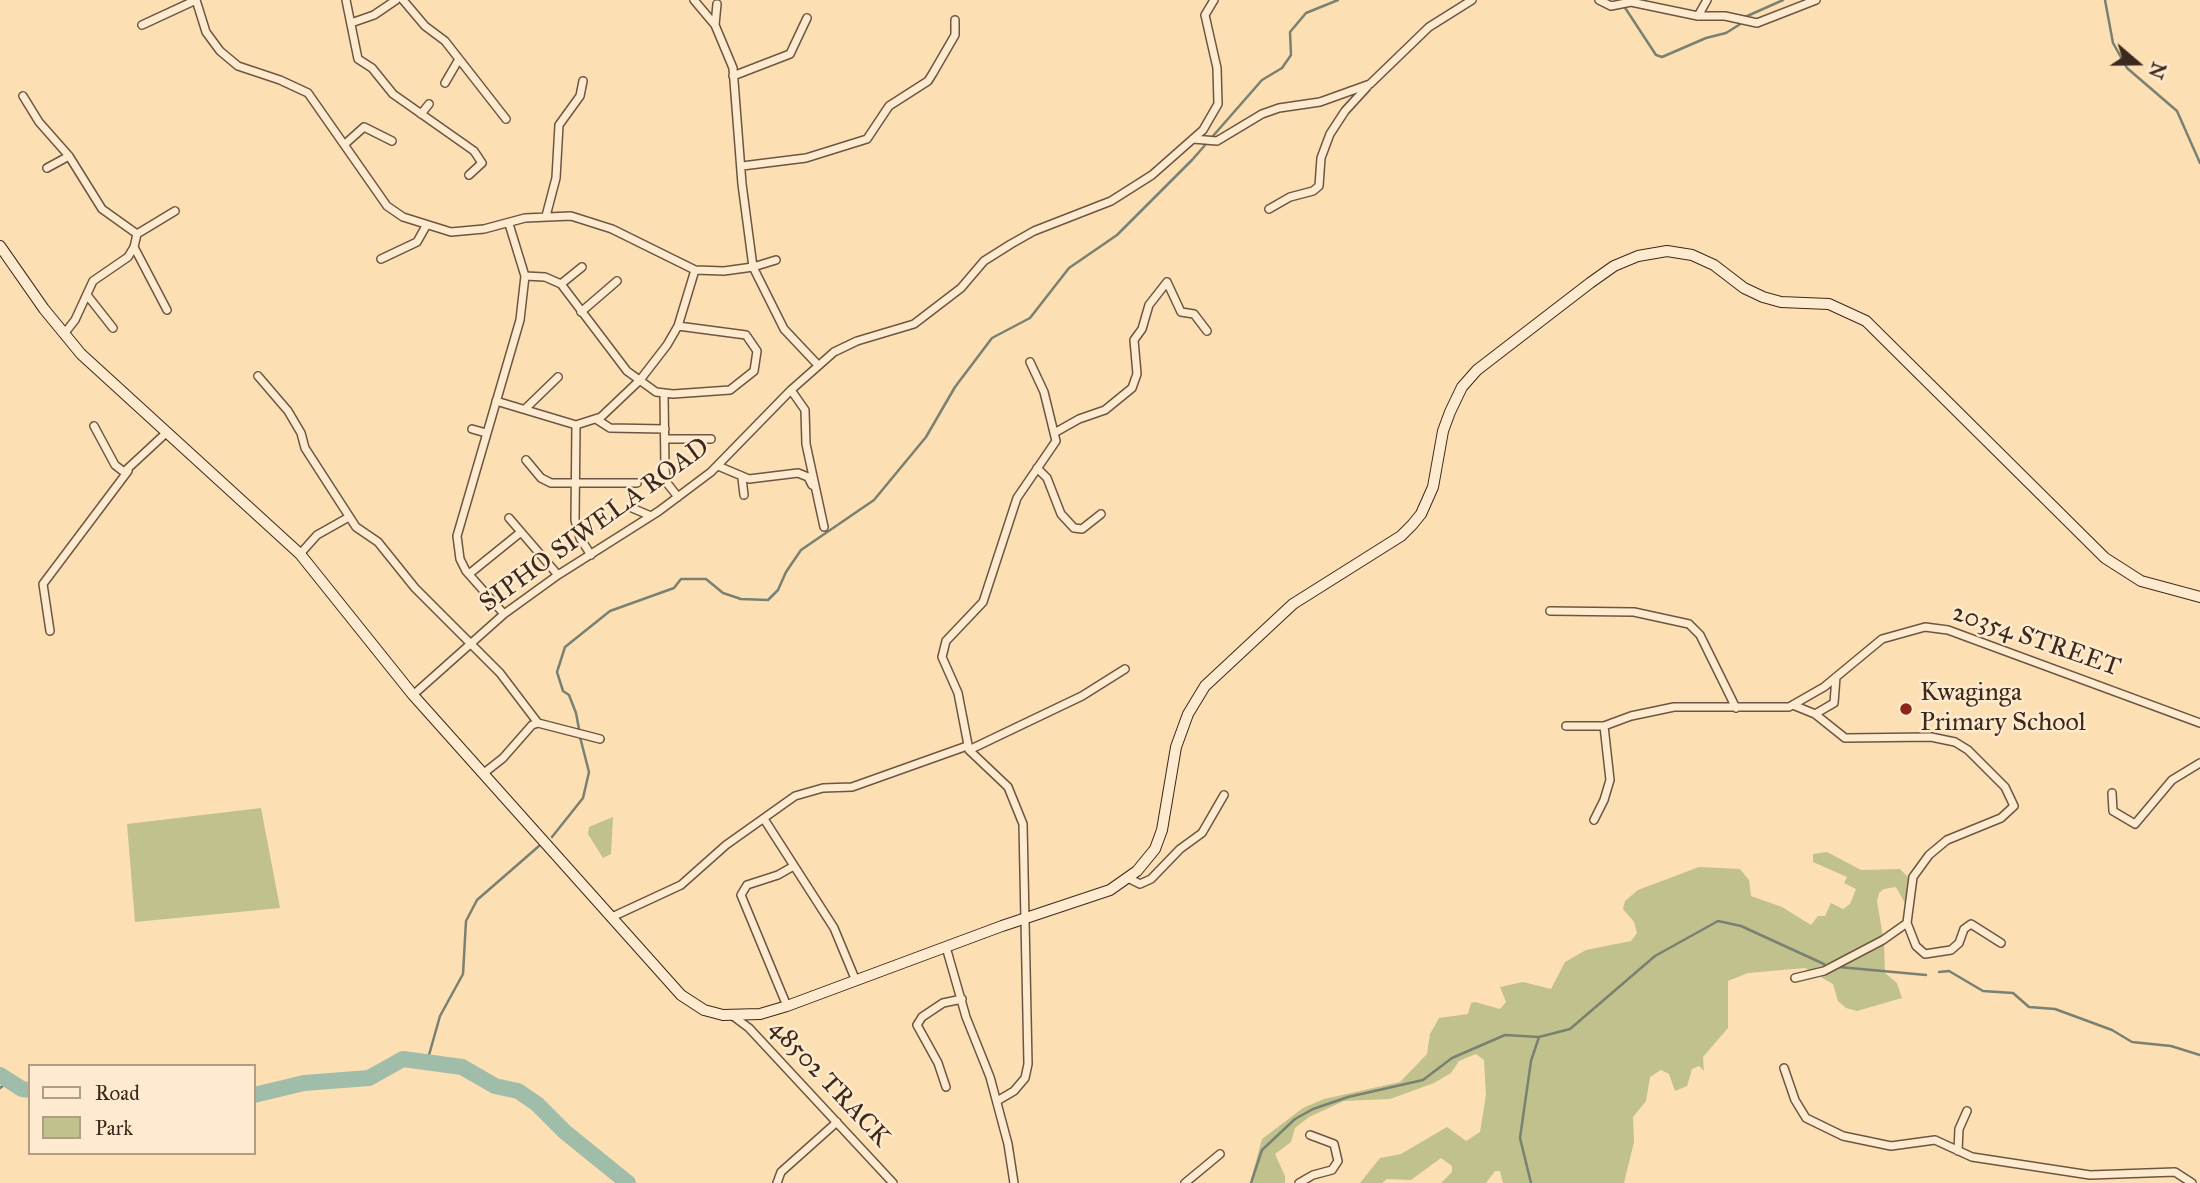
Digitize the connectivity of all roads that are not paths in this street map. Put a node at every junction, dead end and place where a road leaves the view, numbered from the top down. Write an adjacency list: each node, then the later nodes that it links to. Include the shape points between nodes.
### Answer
1 (196, 0): 16 (street); 29 (street, via 206,32 229,59 248,71 308,93)
2 (346, 0): 15 (street)
3 (396, 0): 15 (street)
4 (403, 0): 18 (street)
5 (694, 0): 17 (street)
6 (1214, 0): 27 (street, SIPHO SIWELA ROAD, via 1205,15 1221,96)
7 (1472, 0): 22 (street, via 1429,27)
8 (1599, 0): 12 (street, via 1611,6 1631,2)
9 (1707, 0): 12 (street)
10 (1816, 0): 12 (street, via 1756,23 1739,17)
11 (717, 4): 17 (street)
12 (1698, 16)
13 (807, 18): 19 (street, via 790,54)
14 (955, 20): 31 (street, via 955,36 928,81 889,106 867,139 806,158)
15 (351, 23): 25 (street, via 358,59)
16 (142, 25)
17 (715, 25): 19 (street)
18 (459, 59): 21 (street); 26 (street)
19 (733, 76): 31 (street)
20 (583, 81): 36 (street, via 580,96 559,125 556,178)
21 (445, 83)
22 (1370, 84): 27 (street, via 1320,102 1262,114 1217,141); 34 (street, via 1330,134 1321,158 1320,186)
23 (23, 96): 30 (street)
24 (429, 104): 25 (street)
25 (421, 114): 33 (street, via 457,136 482,160)
26 (506, 119)
27 (1197, 139): 58 (street, SIPHO SIWELA ROAD, via 1134,189 1010,244 984,261 961,288 914,324 857,341)
28 (392, 141): 29 (street, via 364,127)
29 (345, 144): 38 (street, via 387,206)
30 (69, 156): 32 (street); 39 (street, via 102,209)
31 (742, 166): 45 (street)
32 (47, 168)
33 (469, 174)
34 (1269, 209)
35 (175, 211): 39 (street)
36 (546, 216): 37 (street); 46 (street, via 589,220)
37 (509, 224): 38 (street, via 451,232); 47 (street)
38 (426, 226): 42 (street, via 417,242)
39 (137, 234): 41 (street)
40 (0, 246): 56 (street)
41 (134, 247): 50 (street, via 128,257 93,281); 51 (street)
42 (381, 259)
43 (776, 260): 45 (street)
44 (582, 267): 49 (street)
45 (753, 267): 46 (street); 58 (street, via 784,329)
46 (695, 270): 53 (street)
47 (525, 276): 49 (street); 64 (street, via 520,320)
48 (617, 281): 52 (street)
49 (561, 284): 52 (street)
50 (87, 295): 54 (street); 56 (street)
51 (167, 310)
52 (581, 312): 61 (street, via 627,371)
53 (678, 326): 61 (street); 63 (street, via 746,335 758,358 754,371 730,390)
54 (113, 328)
55 (1207, 331): 71 (street, via 1194,314 1181,312 1167,282 1149,305 1134,340 1132,388 1099,414)
56 (64, 334): 72 (street)
57 (1030, 362): 71 (street)
58 (817, 364): 62 (street, SIPHO SIWELA ROAD)
59 (258, 376): 89 (street, via 288,411 304,448)
60 (558, 377): 65 (street)
61 (640, 380): 63 (street); 66 (street)
62 (791, 390): 77 (street, SIPHO SIWELA ROAD); 83 (street, via 805,410)
63 (664, 394): 70 (street)
64 (496, 401): 65 (street); 73 (street)
65 (525, 409): 67 (street)
66 (596, 419): 67 (street); 70 (street, via 610,428)
67 (576, 425): 81 (street)
68 (94, 426): 79 (street, via 114,464)
69 (472, 429): 73 (street)
70 (665, 429): 74 (street)
71 (1056, 432): 78 (street, via 1055,444)
72 (165, 433): 79 (street); 93 (street)
73 (486, 433): 95 (street, via 457,536 460,559)
74 (665, 439): 75 (street); 85 (street, via 667,483)
75 (711, 439)
76 (526, 460): 81 (street, via 547,481)
77 (718, 466): 80 (street); 85 (street, SIPHO SIWELA ROAD)
78 (1037, 468): 87 (street, via 1047,478 1061,514 1074,528 1082,529); 113 (street, via 1012,509 984,602 943,648 943,666 958,693)
79 (128, 471): 100 (street, via 43,584)
80 (743, 478): 83 (street, via 798,473 808,477); 84 (street)
81 (575, 483): 82 (street); 94 (street, via 575,520)
82 (637, 483)
83 (814, 489): 91 (street)
84 (744, 495)
85 (678, 497): 88 (street, SIPHO SIWELA ROAD)
86 (632, 508): 88 (street)
87 (1101, 513)
88 (651, 516): 94 (street, SIPHO SIWELA ROAD)
89 (349, 517): 93 (street, via 317,535); 101 (street)
90 (509, 518): 92 (street)
91 (824, 527)
92 (521, 532): 95 (street); 96 (street)
93 (300, 554): 104 (street)
94 (591, 555): 96 (street, SIPHO SIWELA ROAD)
95 (469, 574): 99 (street)
96 (558, 575): 99 (street, SIPHO SIWELA ROAD)
97 (2200, 597): 121 (street, via 2141,580 2105,558 1866,321 1829,304 1763,297 1692,255 1667,251 1638,256 1614,266 1477,370 1450,412 1433,487 1412,525 1293,604 1205,686 1180,737 1162,830 1154,849)
98 (1550, 611): 106 (street, via 1634,612 1689,624 1700,635)
99 (504, 614): 101 (street, SIPHO SIWELA ROAD)
100 (50, 631)
101 (472, 643): 104 (street, SIPHO SIWELA ROAD); 108 (street)
102 (1125, 669): 113 (street, via 1082,696)
103 (1836, 677): 105 (street, 20354 STREET); 107 (street, via 1834,703); 109 (street, 20354 STREET, via 1882,639 1934,628)
104 (414, 695): 115 (street)
105 (1793, 705): 106 (street); 107 (street)
106 (1735, 708): 111 (street, via 1674,707)
107 (1815, 714): 124 (street, via 1845,737 1931,737 1955,742 1975,757 2013,800 2013,809 2001,818 1947,840 1929,856 1913,877)
108 (538, 723): 112 (street); 115 (street)
109 (2200, 723)
110 (1566, 726): 111 (street)
111 (1604, 726): 119 (street, via 1610,780)
112 (600, 739)
113 (968, 748): 118 (street, via 852,787 808,790); 123 (street, via 997,774 1018,808 1023,824)
114 (2200, 763): 116 (street, via 2172,780 2135,824 2113,811)
115 (484, 773): 122 (street)
116 (2112, 793)
117 (1224, 795): 121 (street, via 1202,833 1151,879 1140,884)
118 (764, 819): 120 (street); 122 (street, via 681,885)
119 (1594, 820)
120 (792, 867): 128 (street, via 834,928); 130 (street, via 747,885 741,895)
121 (1128, 878): 123 (street, via 1110,890)
122 (612, 917): 131 (street, via 681,995 705,1010)
123 (1027, 918): 126 (street); 134 (street, via 1028,1068 1014,1091)
124 (1907, 923): 125 (street, via 1916,946 1925,954 1956,947 1971,924); 127 (street, via 1824,971)
125 (2001, 943)
126 (946, 947): 128 (street); 129 (street)
127 (1795, 978)
128 (856, 981): 130 (street)
129 (962, 999): 133 (street, via 943,1003 917,1025); 134 (street)
130 (787, 1006): 131 (street)
131 (733, 1016): 136 (street, 48502 TRACK)
132 (1784, 1068): 138 (street, via 1800,1110 1812,1124 1881,1145 1935,1140)
133 (946, 1087)
134 (997, 1101): 143 (street)
135 (1967, 1111): 138 (street, via 1959,1129)
136 (837, 1122): 141 (street, via 780,1172); 142 (street, 48502 TRACK)
137 (1310, 1135): 146 (street, via 1334,1144 1338,1161 1332,1170)
138 (1958, 1152): 147 (street, via 2082,1174 2175,1172)
139 (1220, 1154): 140 (street)
140 (1195, 1175): 144 (street); 145 (street)
141 (777, 1183)
142 (892, 1183)
143 (1014, 1183)
144 (1185, 1183)
145 (1201, 1183)
146 (1299, 1183)
147 (2192, 1183)

